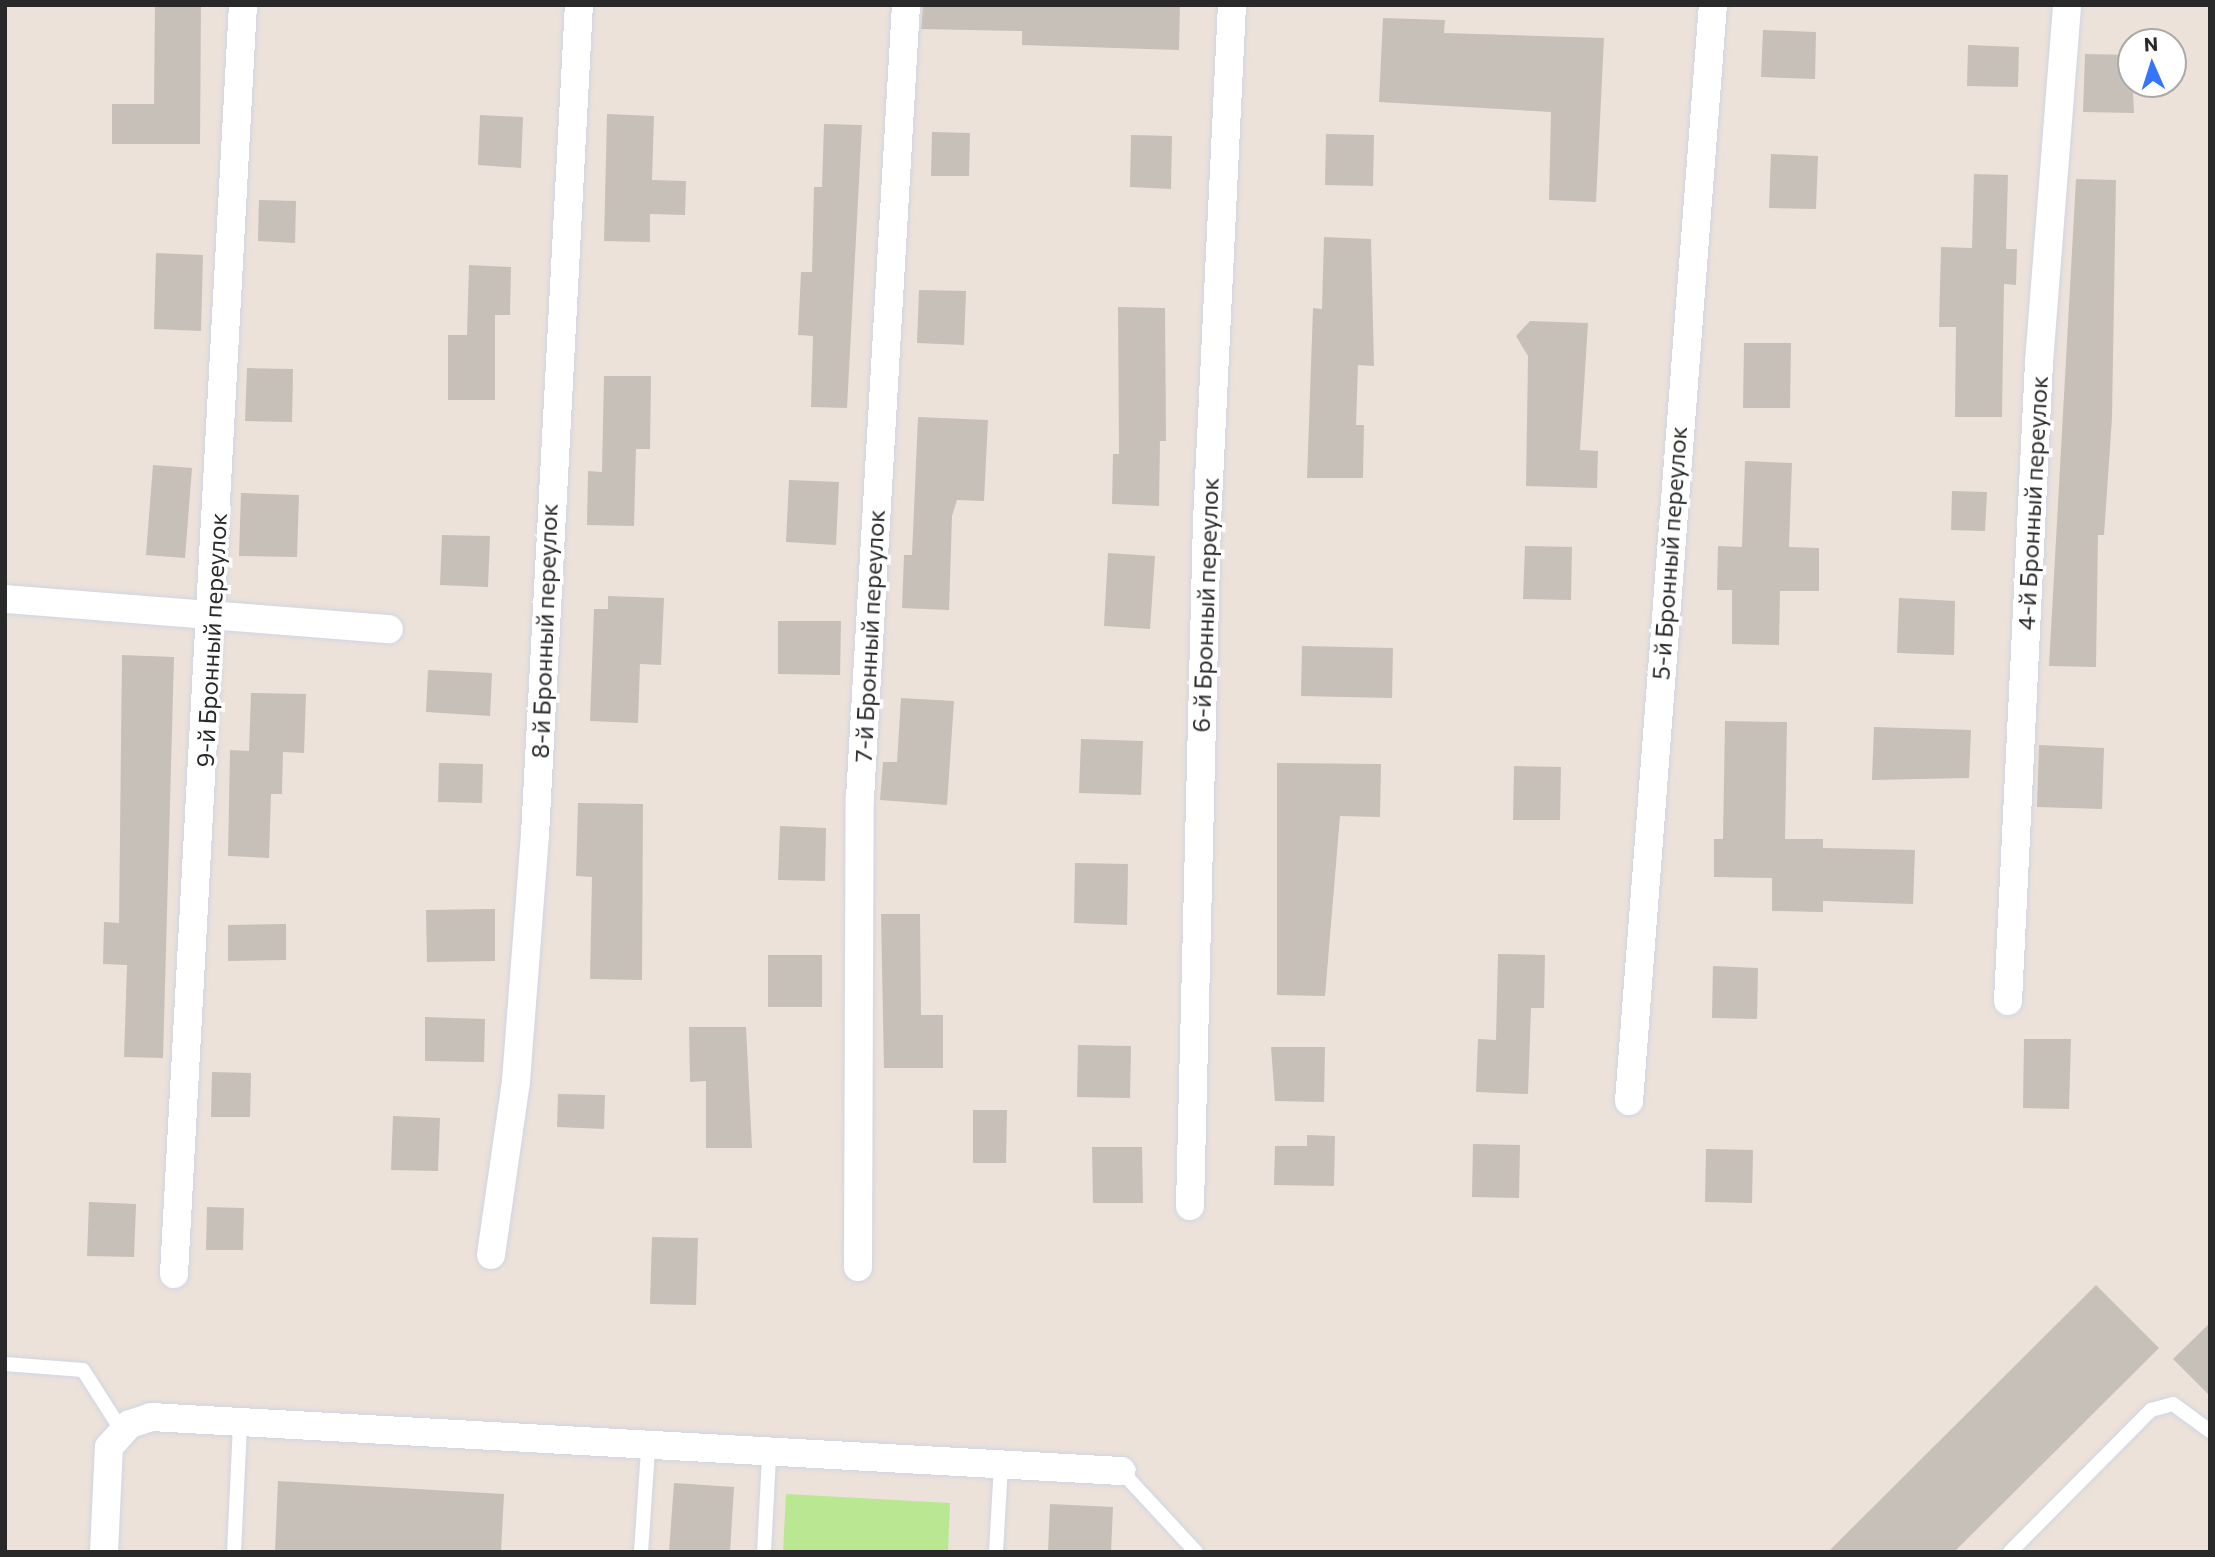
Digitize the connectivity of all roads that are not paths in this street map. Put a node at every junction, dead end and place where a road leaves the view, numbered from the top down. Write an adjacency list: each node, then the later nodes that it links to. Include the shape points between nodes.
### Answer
1 (243, 5): 8 (street, 9-й Бронный переулок)
2 (579, 5): 13 (street, 8-й Бронный переулок, via 535,835 516,1081)
3 (906, 5): 14 (street, 7-й Бронный переулок, via 860,798)
4 (1232, 5): 12 (street, 6-й Бронный переулок, via 1207,521)
5 (1713, 5): 11 (street, 5-й Бронный переулок)
6 (2067, 5): 10 (street, 4-й Бронный переулок, via 2039,362)
7 (5, 599): 8 (street)
8 (213, 615): 9 (street); 15 (street, 9-й Бронный переулок)
9 (389, 629)
10 (2008, 1001)
11 (1629, 1101)
12 (1190, 1206)
13 (491, 1255)
14 (858, 1267)
15 (174, 1274)
16 (5, 1364): 18 (lane, via 83,1370)
17 (240, 1424): 18 (street, via 151,1417); 20 (street); 25 (lane)
18 (122, 1431): 24 (street, via 109,1447)
19 (2210, 1431): 30 (lane, via 2173,1404 2151,1410)
20 (648, 1448): 21 (street); 26 (lane)
21 (769, 1455): 22 (street); 27 (lane)
22 (1001, 1466): 23 (street); 28 (lane)
23 (1121, 1471): 29 (lane)
24 (104, 1552)
25 (234, 1552)
26 (641, 1552)
27 (764, 1552)
28 (996, 1552)
29 (1196, 1552)
30 (2010, 1552)

